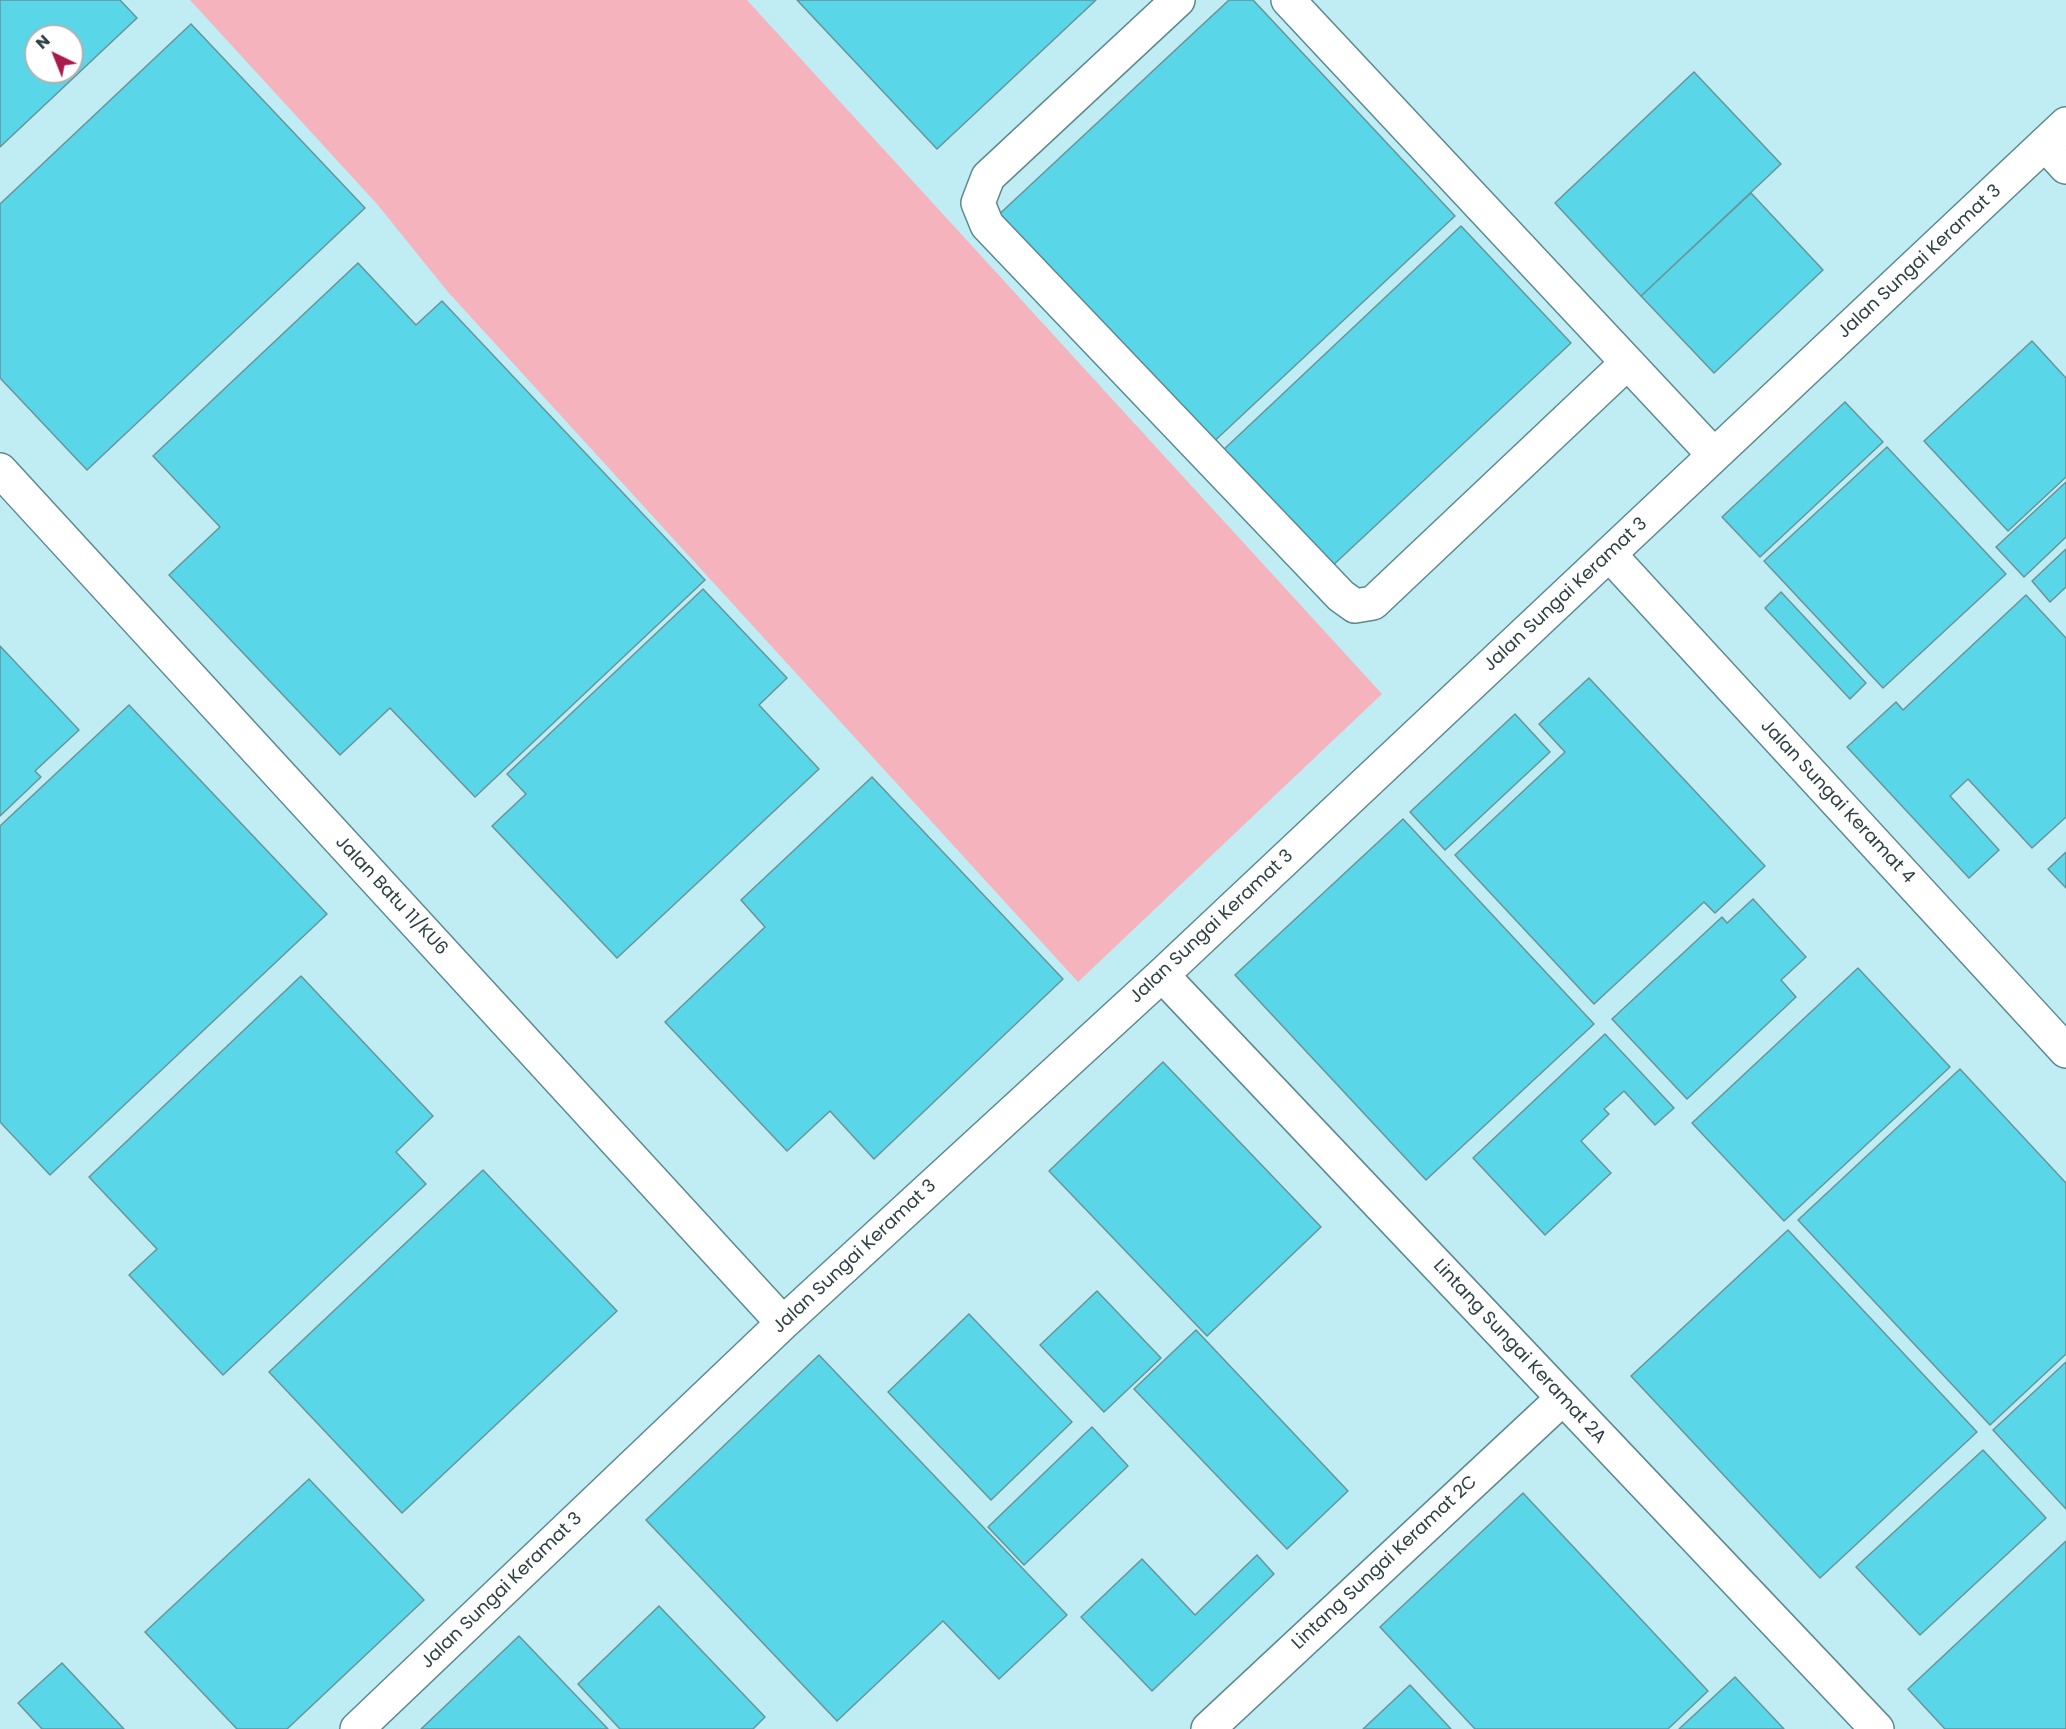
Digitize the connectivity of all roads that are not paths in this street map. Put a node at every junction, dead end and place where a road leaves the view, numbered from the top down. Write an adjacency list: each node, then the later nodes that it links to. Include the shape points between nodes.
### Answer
1 (1178, 0): 4 (street, via 988,177 978,203 987,225 1341,596 1355,606 1373,603)
2 (1288, 0): 4 (street)
3 (2059, 145): 5 (street, Jalan Sungai Keramat 3)
4 (1628, 363): 5 (street)
5 (1714, 455): 7 (street, Jalan Sungai Keramat 3)
6 (0, 470): 10 (street, Jalan Batu 11/KU6)
7 (1609, 554): 8 (street, Jalan Sungai Keramat 3); 9 (street, Jalan Sungai Keramat 4)
8 (1162, 975): 10 (street, Jalan Sungai Keramat 3); 11 (street, Lintang Sungai Keramat 2A)
9 (2066, 1051)
10 (783, 1323): 12 (street, Jalan Sungai Keramat 3)
11 (1563, 1398): 13 (street, Lintang Sungai Keramat 2C); 14 (street, Lintang Sungai Keramat 2A)
12 (357, 1729)
13 (1208, 1729)
14 (1877, 1729)

